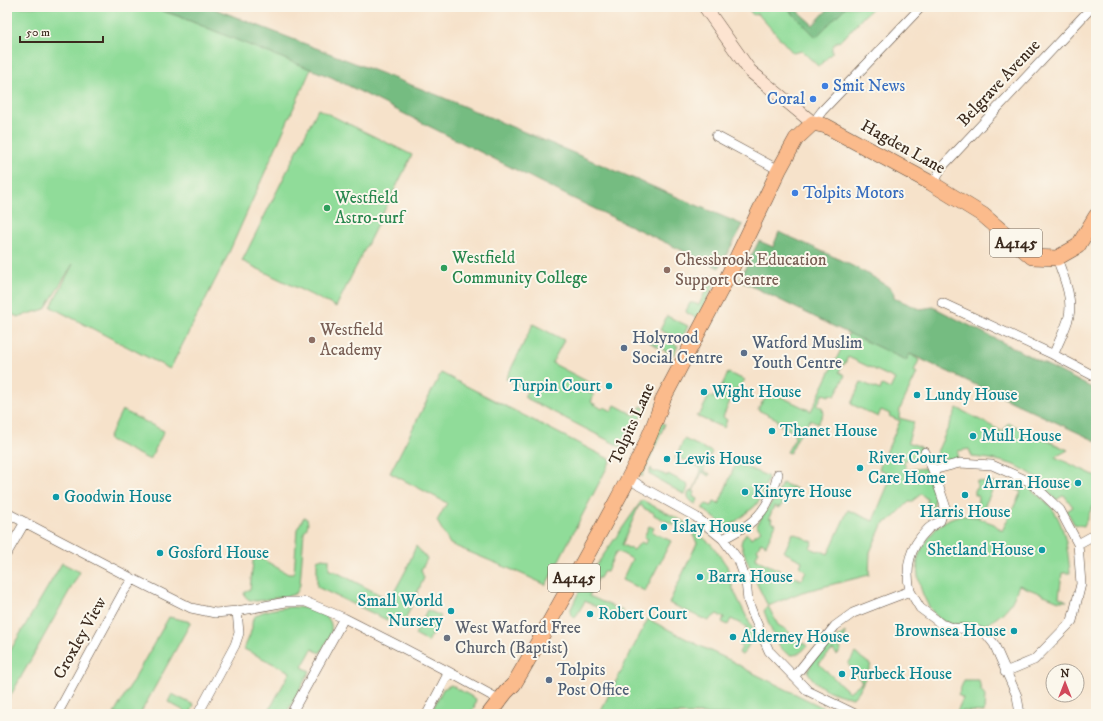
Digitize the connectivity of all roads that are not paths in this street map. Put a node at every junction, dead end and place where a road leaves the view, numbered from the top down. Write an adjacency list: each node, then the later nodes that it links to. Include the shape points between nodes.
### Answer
1 (705, 7): 4 (street, Hagden Lane, via 750,71)
2 (921, 7): 4 (street)
3 (1092, 7): 7 (street, Belgrave Avenue, via 941,168)
4 (813, 123): 6 (main road, Tolpits Lane / A4145, via 796,139); 7 (main road, Hagden Lane / A4145, via 826,126)
5 (716, 136): 6 (street)
6 (779, 170): 16 (main road, Tolpits Lane / A4145, via 728,276 663,399 657,420)
7 (932, 183): 9 (main road, Hagden Lane / A4145, via 983,215 1032,257)
8 (1096, 216): 9 (main road, A4145, via 1078,246)
9 (1057, 258): 11 (street, via 1070,304 1069,317)
10 (942, 303): 11 (street)
11 (1052, 354): 12 (street)
12 (1096, 377)
13 (926, 452): 14 (street)
14 (933, 470): 21 (street, via 960,463 992,465 1028,481 1060,510); 24 (street, via 945,505 940,521 927,529 909,557)
15 (778, 474): 20 (street, via 770,499 762,511 751,523)
16 (629, 478): 20 (street, via 696,517); 30 (main road, Tolpits Lane / A4145, via 514,684)
17 (7, 513): 18 (street)
18 (25, 522): 22 (street); 23 (street)
19 (1096, 534): 21 (street)
20 (723, 539): 29 (street, via 739,561 746,581 748,601 769,651)
21 (1078, 544): 28 (street, via 1082,584 1072,622 1034,660)
22 (7, 553)
23 (132, 579): 25 (street, via 191,608 214,613); 31 (street, Croxley View)
24 (910, 591): 28 (street, via 920,608 941,624 986,634 994,644); 29 (street, via 853,613 835,626)
25 (237, 611): 26 (street, via 286,602 306,602); 32 (street, via 239,633 235,645)
26 (344, 618): 27 (street); 33 (street)
27 (449, 672): 30 (street); 34 (street)
28 (1005, 672): 37 (street, via 1017,696)
29 (794, 677): 36 (street, via 808,691)
30 (500, 700): 35 (main road, Tolpits Lane / A4145)
31 (57, 714)
32 (198, 714)
33 (291, 714)
34 (427, 714)
35 (490, 714)
36 (855, 714)
37 (1020, 714)

